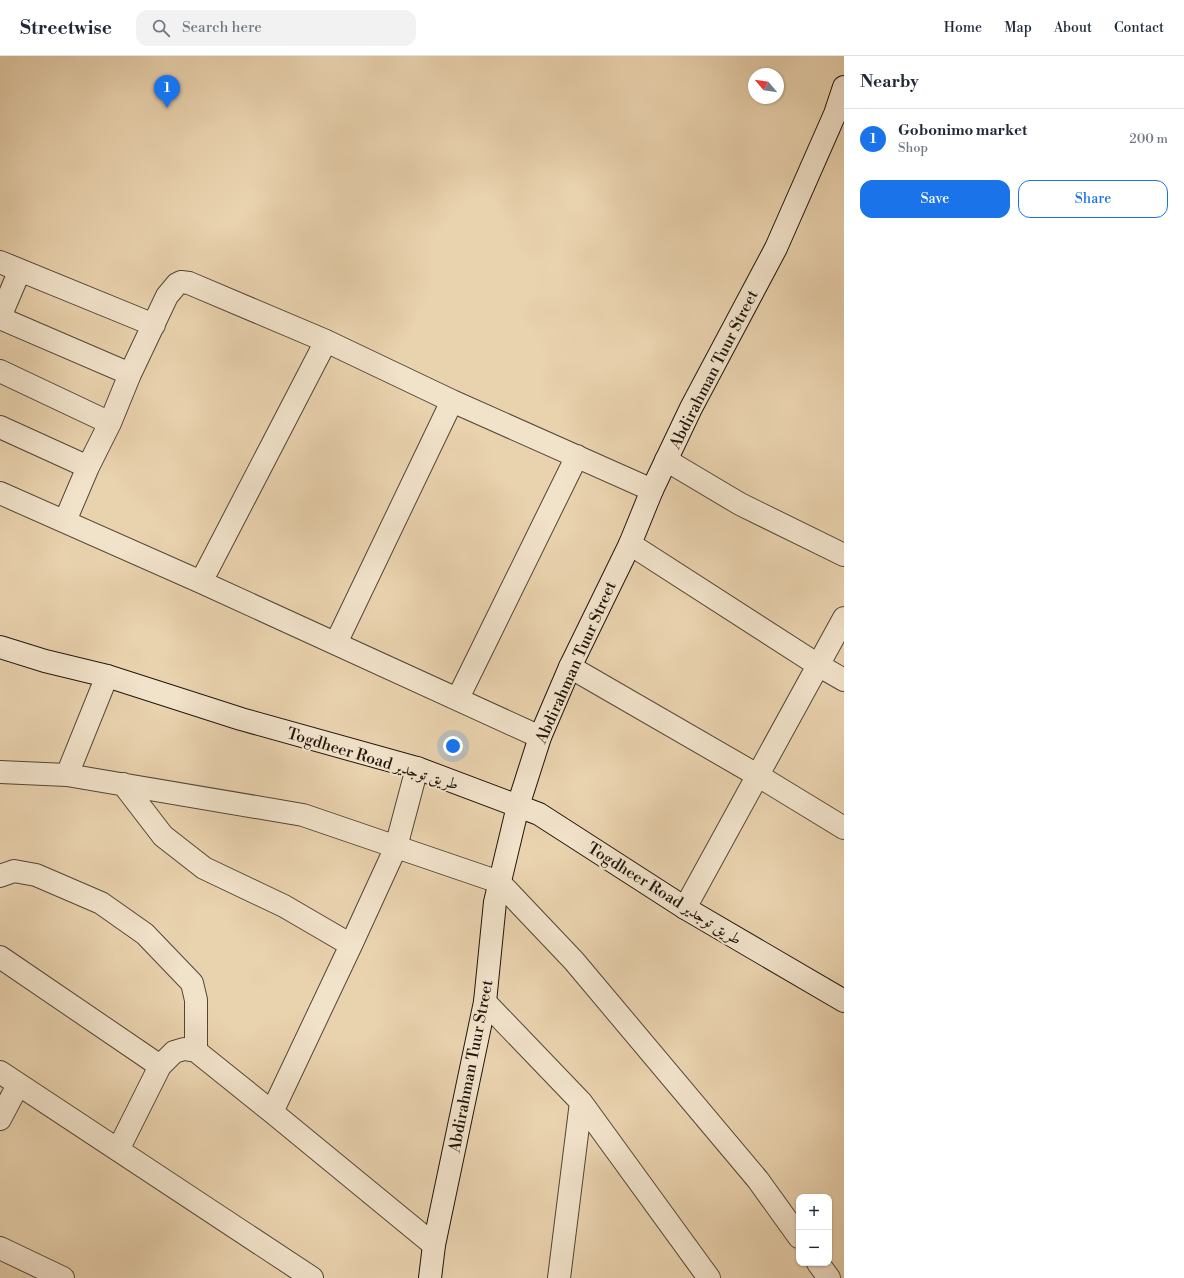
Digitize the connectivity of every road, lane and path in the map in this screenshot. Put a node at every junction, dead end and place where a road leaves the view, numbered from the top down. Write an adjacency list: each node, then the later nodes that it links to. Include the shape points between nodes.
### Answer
1 (844, 87): 13 (street, Abdirahman Tuur Street, via 835,114 776,248)
2 (0, 262): 3 (street)
3 (20, 270): 4 (street); 5 (street)
4 (0, 318): 8 (street)
5 (154, 325): 6 (street, via 167,296 176,284 181,282 189,283); 8 (street)
6 (326, 341): 9 (street); 20 (street)
7 (0, 372): 10 (street)
8 (130, 374): 10 (street)
9 (452, 401): 12 (street); 22 (street)
10 (110, 423): 14 (street)
11 (0, 427): 14 (street)
12 (577, 456): 15 (street); 28 (street)
13 (666, 460): 15 (street, Abdirahman Tuur Street); 19 (street, via 740,504)
14 (88, 467): 17 (street)
15 (652, 490): 18 (street, Abdirahman Tuur Street)
16 (0, 493): 17 (street)
17 (65, 521): 20 (street)
18 (630, 544): 24 (street, Abdirahman Tuur Street); 25 (street)
19 (844, 555)
20 (201, 582): 22 (street)
21 (844, 618): 25 (street)
22 (336, 643): 28 (street)
23 (0, 646): 26 (street, Togdheer Road طريق توجدير, via 45,661)
24 (570, 666): 29 (street, Abdirahman Tuur Street); 33 (street)
25 (818, 666): 27 (street); 33 (street)
26 (107, 676): 30 (street, Togdheer Road طريق توجدير, via 241,719); 32 (street)
27 (844, 680)
28 (458, 698): 29 (street)
29 (540, 737): 35 (street, Abdirahman Tuur Street)
30 (416, 768): 35 (street, Togdheer Road طريق توجدير); 37 (street)
31 (0, 772): 32 (street)
32 (67, 774): 34 (street)
33 (757, 776): 36 (street); 40 (street)
34 (123, 784): 37 (street, via 303,815); 41 (street, via 163,836 204,868 284,906)
35 (518, 806): 39 (street, Abdirahman Tuur Street); 40 (street, Togdheer Road طريق توجدير, via 539,814)
36 (844, 828)
37 (396, 847): 39 (street); 41 (street)
38 (0, 876): 45 (street, via 14,871 36,875 101,902 145,934 192,983 196,1000)
39 (499, 882): 44 (street, Abdirahman Tuur Street); 53 (street, via 585,974 758,1180)
40 (685, 908): 43 (street, Togdheer Road طريق توجدير)
41 (351, 945): 50 (street)
42 (0, 957): 46 (street)
43 (844, 1001)
44 (485, 1002): 49 (street); 54 (street, Abdirahman Tuur Street)
45 (196, 1051): 46 (street, via 184,1048 174,1052); 50 (street)
46 (160, 1066): 52 (street)
47 (0, 1072): 48 (street)
48 (18, 1085): 51 (street); 52 (street)
49 (581, 1102): 60 (street); 61 (street)
50 (272, 1112): 54 (street)
51 (0, 1119)
52 (118, 1150): 58 (street)
53 (796, 1233)
54 (434, 1245): 59 (street, Abdirahman Tuur Street)
55 (0, 1248): 57 (street)
56 (820, 1266): 62 (street)
57 (60, 1277)
58 (312, 1278)
59 (430, 1278)
60 (559, 1278)
61 (709, 1278)
62 (829, 1278)

